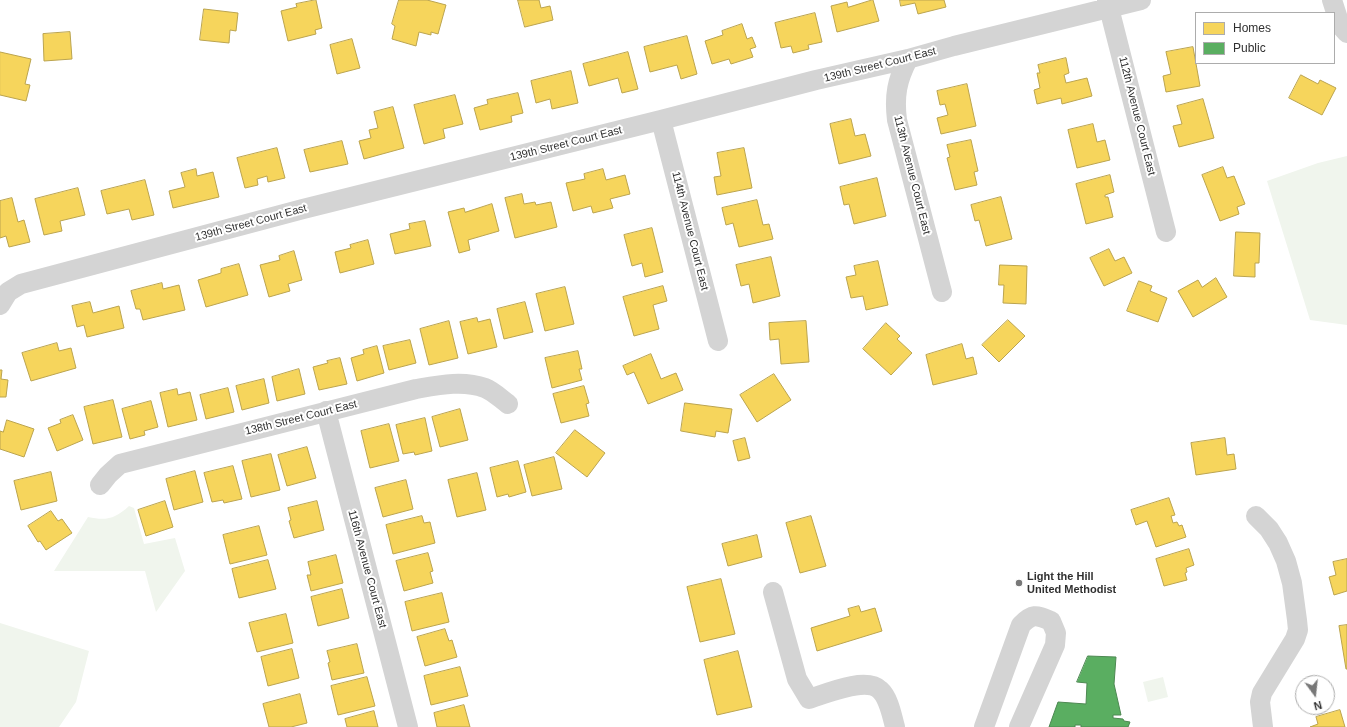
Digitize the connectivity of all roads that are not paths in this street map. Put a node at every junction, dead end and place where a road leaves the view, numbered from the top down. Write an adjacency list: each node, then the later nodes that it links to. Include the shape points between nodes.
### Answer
1 (1141, 0): 3 (street, 139th Street Court East)
2 (1332, 0): 4 (street, via 1340,25)
3 (1108, 4): 5 (street, 139th Street Court East); 7 (street, 112th Avenue Court East)
4 (1347, 33)
5 (908, 59): 6 (street, 139th Street Court East); 8 (street, 113th Avenue Court East, via 900,74 896,93 897,120)
6 (661, 120): 9 (street, 139th Street Court East, via 21,284 8,292); 10 (street, 114th Avenue Court East)
7 (1166, 232)
8 (942, 292)
9 (0, 305)
10 (718, 342)
11 (508, 404): 12 (street, 138th Street Court East, via 486,388 467,383 440,384)
12 (326, 411): 13 (street, 138th Street Court East, via 120,464); 16 (street, 116th Avenue Court East)
13 (100, 485)
14 (1256, 516): 20 (street, via 1269,529 1286,561 1292,583 1298,630 1262,693 1260,702)
15 (773, 592): 17 (street, via 797,679 809,699 846,688 872,685 880,689 886,698)
16 (408, 727)
17 (895, 727)
18 (984, 727): 19 (street, via 1021,625 1029,617 1038,616 1051,621 1056,633 1055,645)
19 (1019, 727)
20 (1263, 727)

